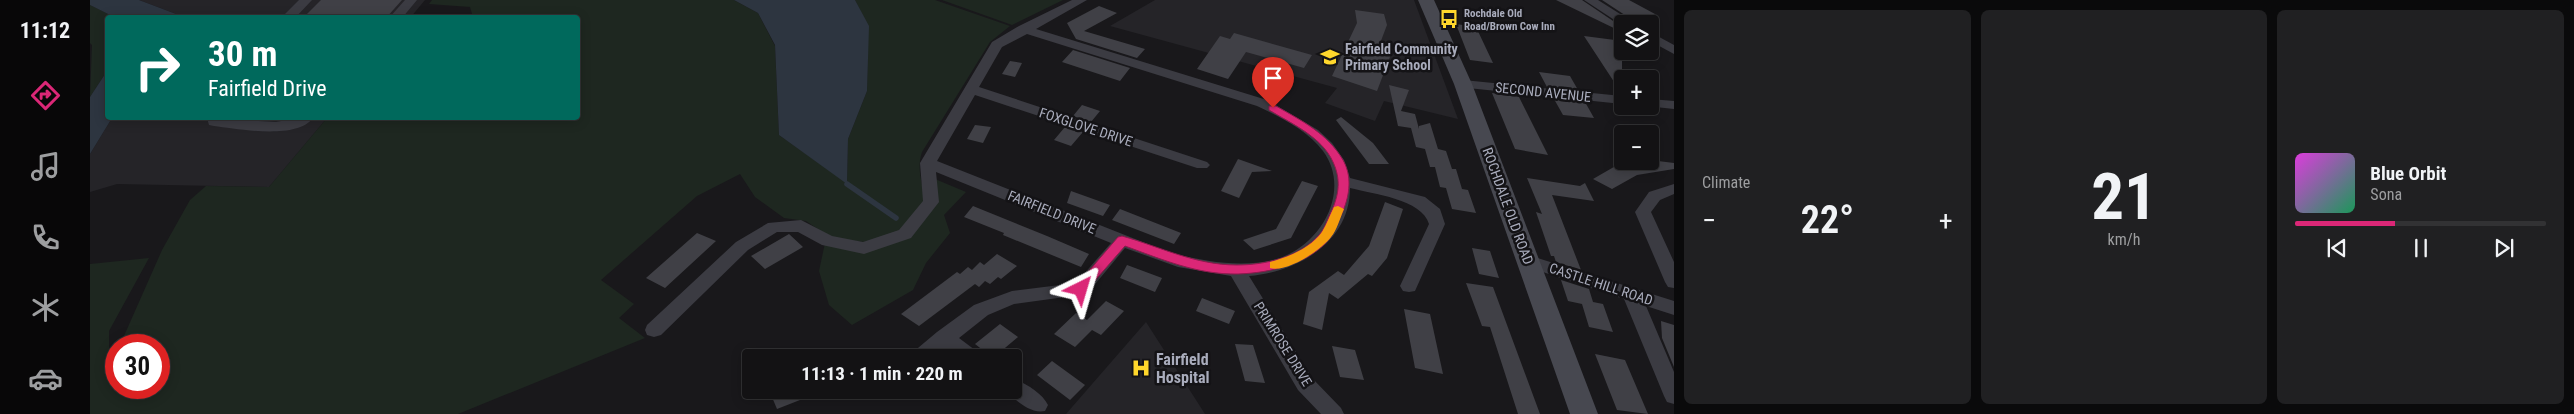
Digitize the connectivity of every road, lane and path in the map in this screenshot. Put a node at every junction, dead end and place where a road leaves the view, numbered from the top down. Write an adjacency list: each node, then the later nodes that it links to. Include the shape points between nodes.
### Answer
1 (306, 0): 6 (street)
2 (411, 0): 7 (street)
3 (1081, 0): 9 (street)
4 (1426, 0): 12 (main road, ROCHDALE OLD ROAD)
5 (1590, 0): 8 (street)
6 (290, 15)
7 (398, 15)
8 (1615, 15)
9 (1023, 29): 13 (street, via 997,45); 21 (street, FAIRFIELD DRIVE, via 1276,110 1324,142 1338,161)
10 (1659, 41): 11 (street)
11 (1674, 50)
12 (1463, 84): 14 (street, SECOND AVENUE); 24 (main road, ROCHDALE OLD ROAD)
13 (970, 89): 19 (street); 20 (street, FOXGLOVE DRIVE)
14 (1614, 99)
15 (1659, 104): 16 (street)
16 (1674, 105)
17 (214, 120): 18 (street, via 282,127)
18 (303, 120)
19 (928, 164): 23 (street, FAIRFIELD DRIVE); 30 (street, via 931,202 905,234 864,248 828,241 801,226 774,226 742,246)
20 (1202, 165)
21 (1344, 181): 25 (street, FAIRFIELD DRIVE, via 1344,196 1336,216 1317,245 1273,266); 27 (street, via 1419,201 1434,213 1437,224)
22 (1674, 189): 26 (street, via 1653,197 1643,212)
23 (1122, 240): 25 (street, FAIRFIELD DRIVE, via 1188,264); 31 (street, via 1081,289 1012,298 981,310)
24 (1528, 261): 28 (street, CASTLE HILL ROAD); 38 (main road, ROCHDALE OLD ROAD)
25 (1237, 270): 37 (street, PRIMROSE DRIVE, via 1305,384)
26 (1674, 282)
27 (1409, 286)
28 (1632, 295): 29 (street, CASTLE HILL ROAD); 35 (street)
29 (1674, 308)
30 (654, 330)
31 (944, 338): 32 (street); 33 (street)
32 (930, 349)
33 (959, 349)
34 (1022, 393): 36 (street)
35 (1674, 396)
36 (1038, 404)
37 (1334, 414)
38 (1584, 414)

